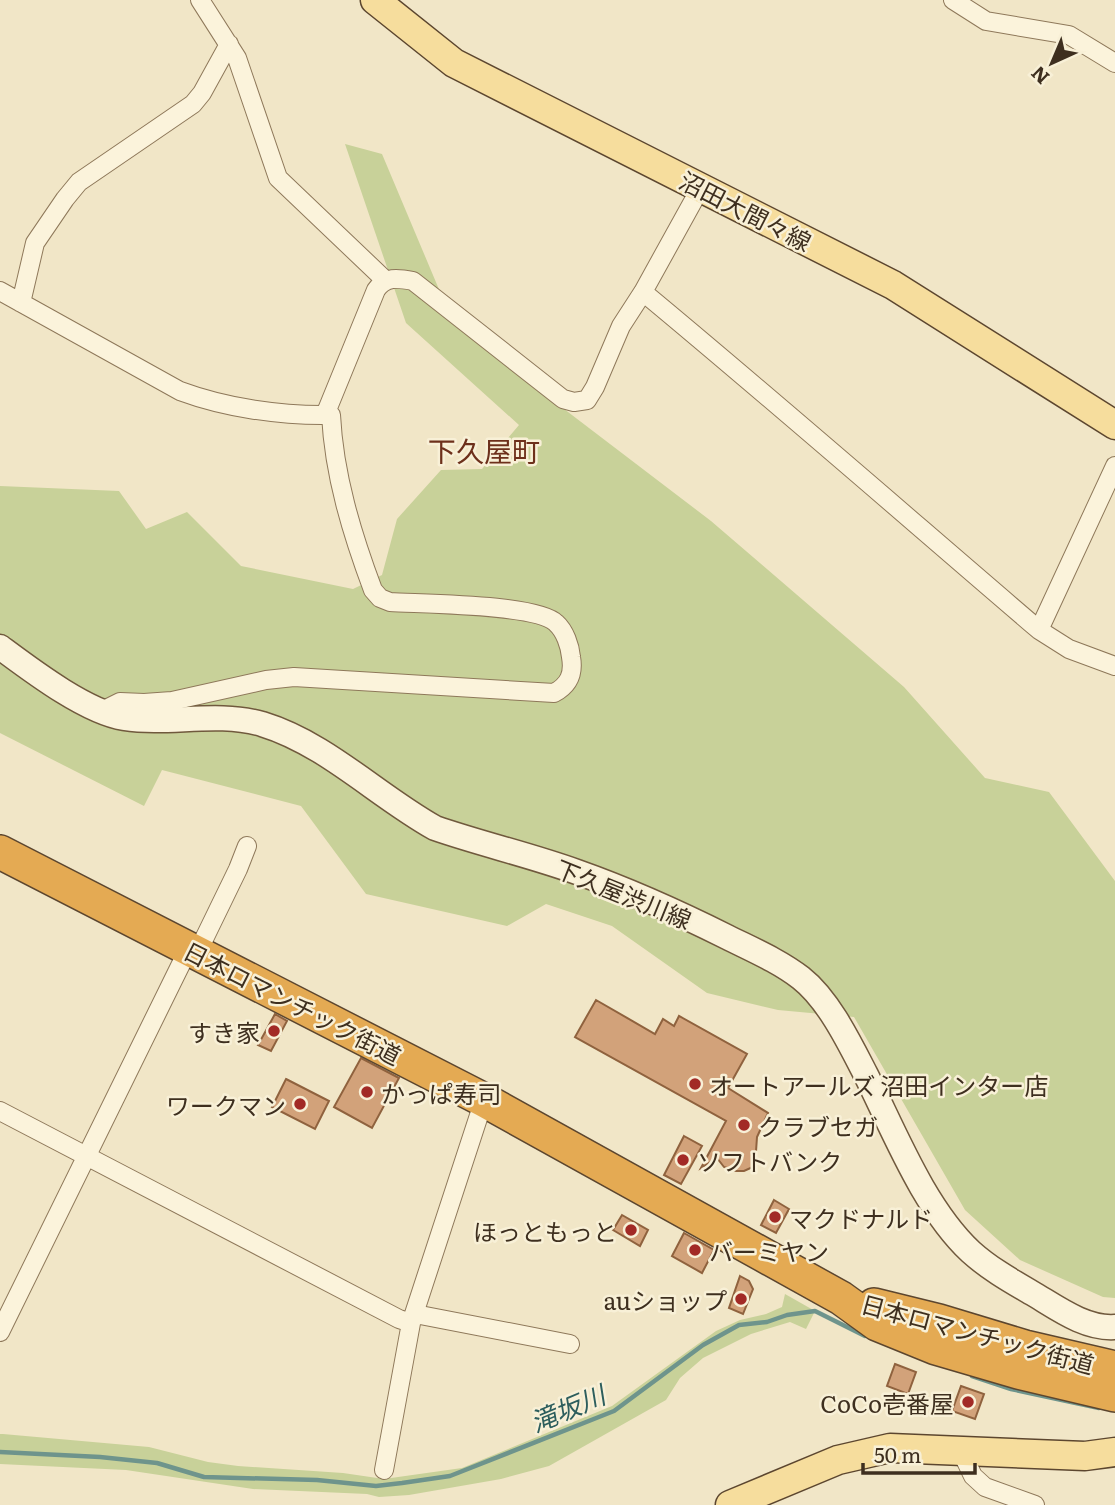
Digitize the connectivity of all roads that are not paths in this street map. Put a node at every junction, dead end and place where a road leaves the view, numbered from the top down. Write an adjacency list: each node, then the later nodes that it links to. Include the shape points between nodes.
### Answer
1 (200, 0): 4 (street)
2 (375, 0): 6 (main road, 沼田大間々線, via 454,63)
3 (953, 0): 5 (street, via 986,22 1069,35)
4 (229, 44): 7 (street, via 278,178); 10 (street, via 193,104 108,160 65,199 35,243)
5 (1115, 63)
6 (701, 187): 9 (street); 12 (main road, 沼田大間々線, via 893,285)
7 (385, 280): 9 (street, via 414,281 564,399 574,402 587,400 591,394 621,326); 11 (street, via 376,290)
8 (0, 291): 10 (street)
9 (643, 292): 14 (street)
10 (21, 303): 11 (street, via 180,391 205,400 283,413)
11 (325, 415): 17 (street, via 331,415 332,445 348,515 373,590 380,598 545,615 557,623 570,651 573,667 564,688 530,693 294,677 173,701 120,702)
12 (1115, 425)
13 (1115, 466): 14 (street)
14 (1039, 630): 16 (street, via 1069,649)
15 (0, 647): 17 (main road, 下久屋渋川線, via 48,682)
16 (1115, 666)
17 (102, 711): 26 (main road, 下久屋渋川線, via 122,718 228,718 261,724 302,740 435,828 590,877 782,964 804,980 834,1018 918,1178 955,1235 996,1271 1061,1310 1087,1322)
18 (247, 846): 20 (street, via 203,941)
19 (0, 852): 20 (highway, 日本ロマンチック街道)
20 (192, 950): 21 (highway, 日本ロマンチック街道); 23 (street)
21 (485, 1100): 24 (highway, 日本ロマンチック街道); 25 (street)
22 (0, 1111): 23 (street)
23 (87, 1156): 25 (street, via 388,1313); 27 (street)
24 (841, 1298): 29 (highway, 日本ロマンチック街道); 30 (highway, 日本ロマンチック街道, via 877,1324 936,1348)
25 (413, 1318): 28 (street); 33 (street)
26 (1115, 1327)
27 (0, 1332)
28 (570, 1344)
29 (1115, 1368)
30 (1115, 1395)
31 (1115, 1452): 32 (main road, via 1085,1456)
32 (962, 1453): 34 (main road, via 890,1448 864,1453); 35 (street, via 973,1476 985,1487)
33 (384, 1470)
34 (730, 1505)
35 (1035, 1505)

